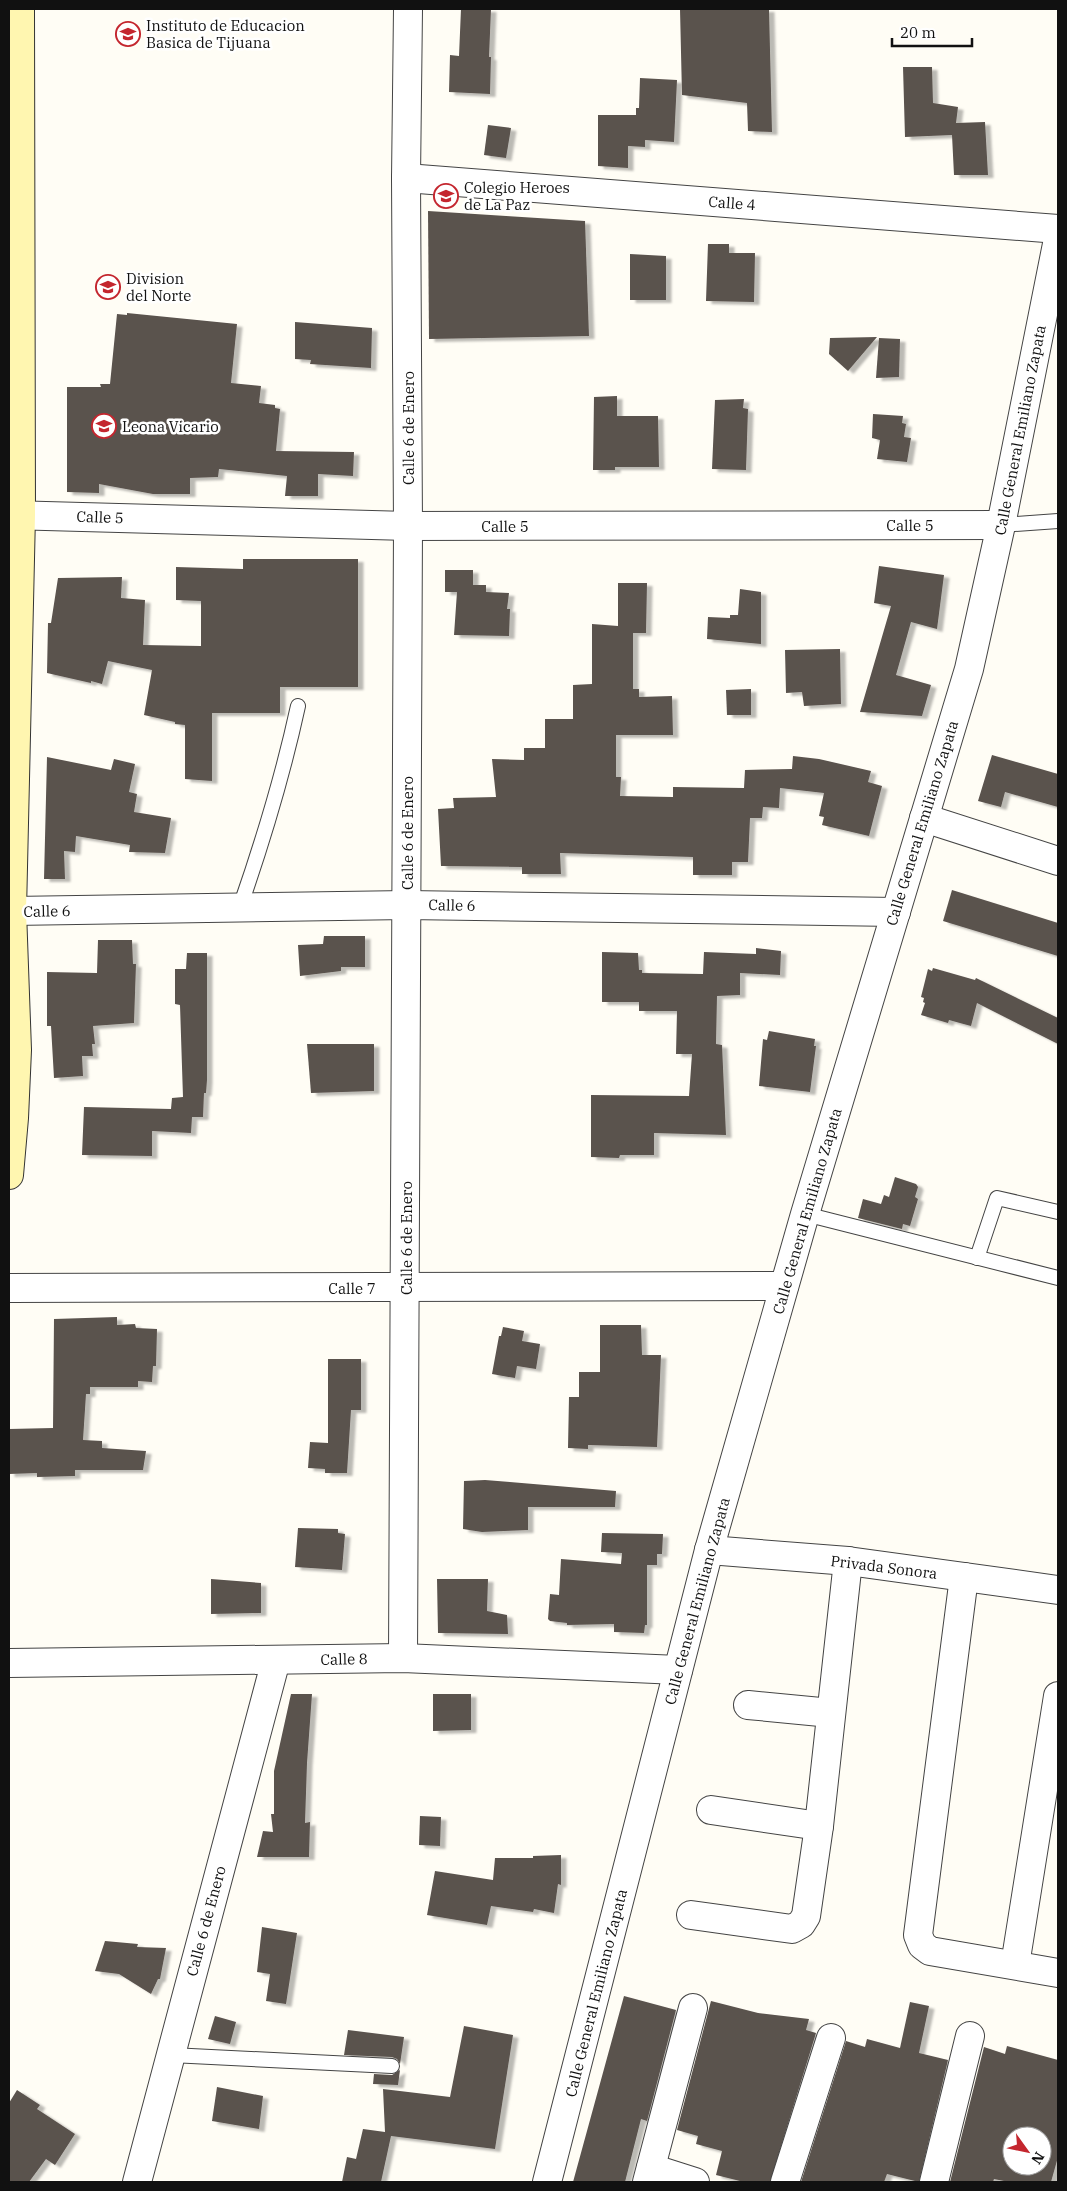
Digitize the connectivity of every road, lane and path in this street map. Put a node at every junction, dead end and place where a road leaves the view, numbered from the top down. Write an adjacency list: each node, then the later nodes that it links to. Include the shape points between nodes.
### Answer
1 (20, 9): 3 (main road)
2 (408, 9): 4 (street, Calle 6 de Enero)
3 (14, 149): 7 (main road)
4 (406, 178): 5 (street, Calle 4); 10 (street, Calle 6 de Enero)
5 (1058, 229)
6 (1058, 239): 9 (street, Calle General Emiliano Zapata)
7 (15, 515): 10 (street, Calle 5); 16 (main road)
8 (1058, 521): 9 (lane)
9 (1001, 525): 10 (street, Calle 5); 12 (street, Calle General Emiliano Zapata, via 968,668)
10 (408, 526): 14 (street, Calle 6 de Enero)
11 (298, 706): 15 (lane, via 283,775)
12 (924, 818): 13 (street); 17 (street, Calle General Emiliano Zapata)
13 (1058, 861)
14 (407, 904): 15 (street, Calle 6); 17 (street, Calle 6); 25 (street, Calle 6 de Enero)
15 (240, 907): 16 (street, Calle 6)
16 (10, 911): 18 (main road, via 17,1050)
17 (896, 912): 20 (street, Calle General Emiliano Zapata)
18 (9, 1175)
19 (1058, 1212): 21 (lane, via 997,1198)
20 (805, 1214): 21 (lane); 23 (street, Calle General Emiliano Zapata)
21 (977, 1258): 22 (lane)
22 (1058, 1278)
23 (784, 1286): 25 (street, Calle 7); 26 (street, Calle General Emiliano Zapata)
24 (9, 1288): 25 (street, Calle 7)
25 (406, 1288): 30 (street, Calle 6 de Enero)
26 (709, 1550): 27 (street, Privada Sonora); 33 (street, Calle General Emiliano Zapata)
27 (848, 1561): 28 (street, Privada Sonora); 36 (street)
28 (964, 1577): 29 (street, Privada Sonora); 40 (street, via 918,1935 930,1951)
29 (1058, 1590)
30 (403, 1658): 31 (street, Calle 8); 33 (street, Calle 8)
31 (276, 1660): 32 (street, Calle 8); 45 (street, Calle 6 de Enero)
32 (9, 1663)
33 (678, 1670): 49 (street, Calle General Emiliano Zapata)
34 (1058, 1696): 40 (street)
35 (748, 1704): 36 (street)
36 (831, 1713): 38 (street)
37 (711, 1810): 38 (street)
38 (819, 1826): 39 (street, via 806,1916 801,1924 792,1929)
39 (691, 1915)
40 (1016, 1965): 41 (street)
41 (1058, 1973)
42 (693, 2008): 47 (street)
43 (970, 2036): 52 (street)
44 (831, 2038): 51 (street)
45 (171, 2055): 46 (lane); 48 (street, Calle 6 de Enero)
46 (392, 2066)
47 (649, 2175): 50 (street)
48 (137, 2182)
49 (547, 2182)
50 (695, 2182)
51 (785, 2182)
52 (934, 2182)

